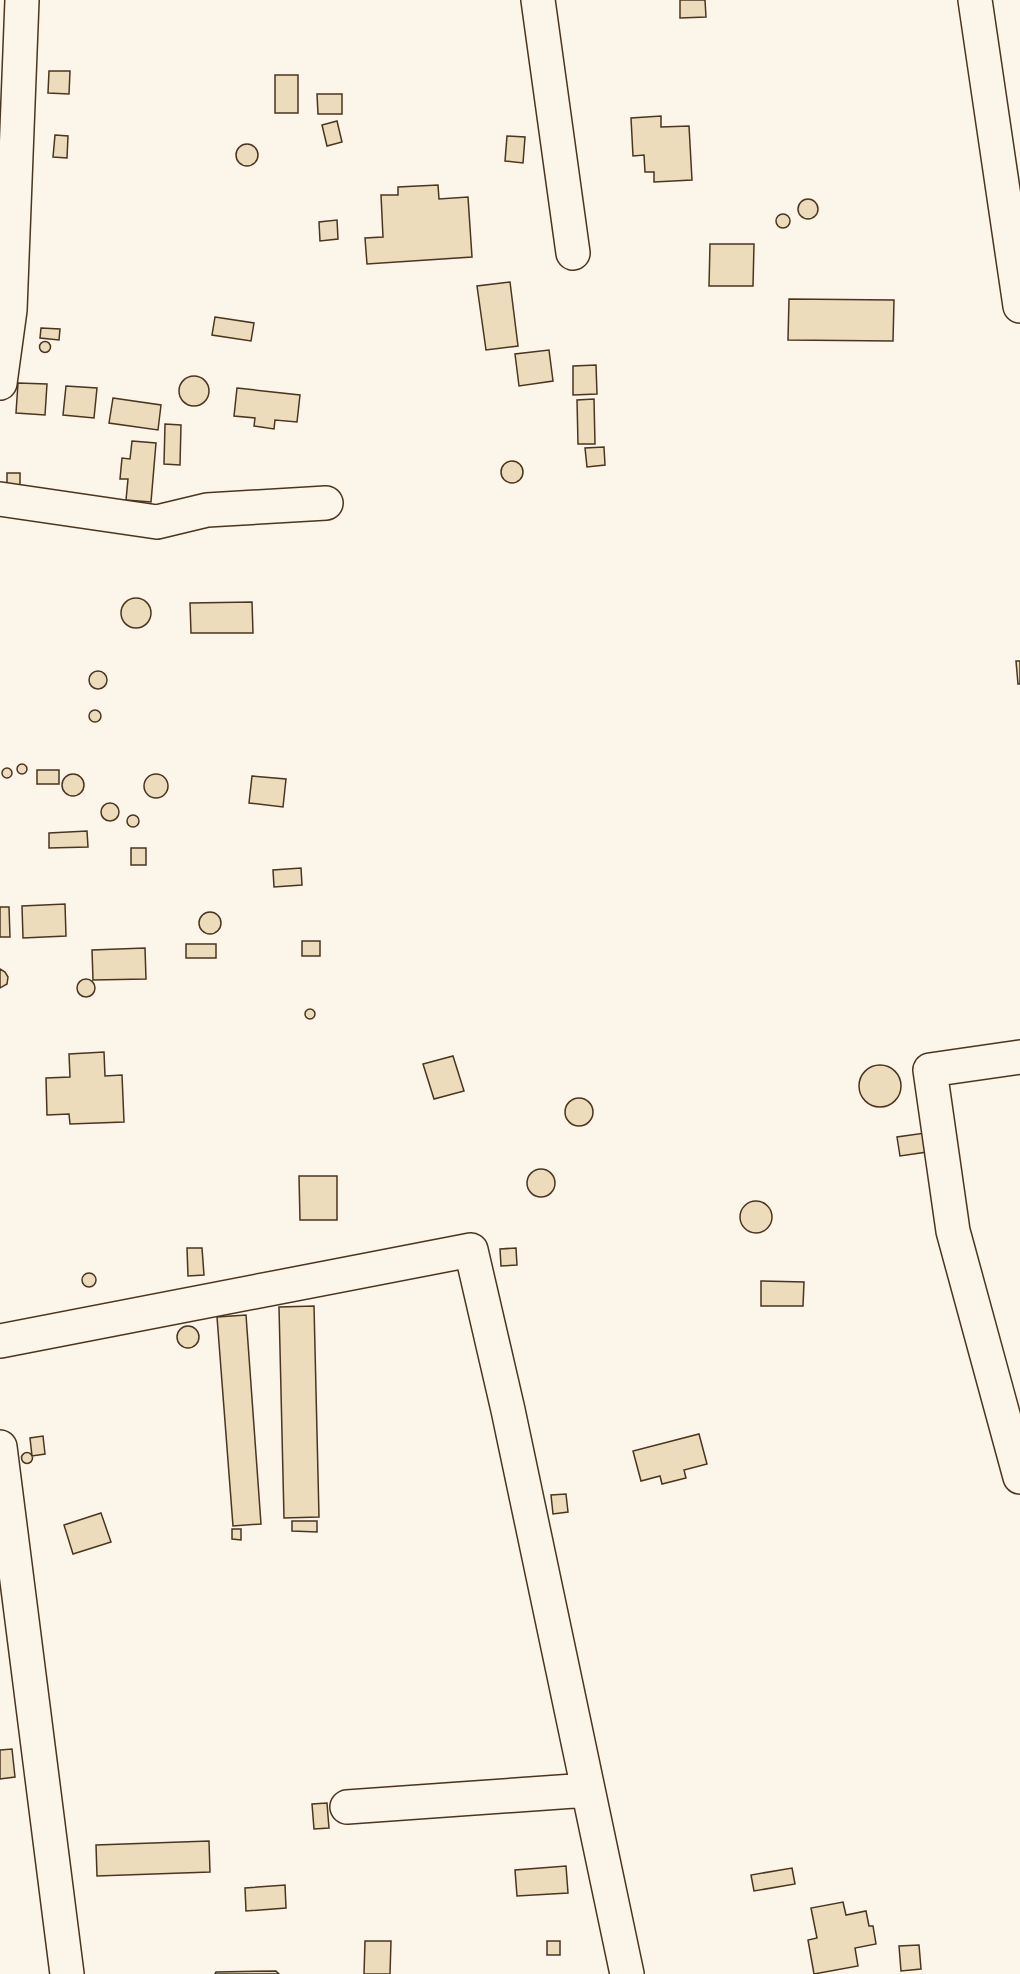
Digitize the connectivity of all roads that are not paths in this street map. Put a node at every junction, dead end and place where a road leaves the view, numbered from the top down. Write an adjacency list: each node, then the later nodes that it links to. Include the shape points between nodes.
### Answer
1 (21, 0): 4 (street)
2 (538, 0): 5 (street)
3 (975, 0): 6 (street)
4 (9, 81): 7 (street, via 9,310)
5 (573, 253)
6 (1020, 306)
7 (0, 383)
8 (0, 499): 9 (street, via 157,522 207,510)
9 (326, 503)
10 (1020, 1057): 13 (street, via 930,1070 954,1232)
11 (0, 1341): 14 (street, via 471,1250)
12 (0, 1448): 16 (street)
13 (1020, 1477)
14 (588, 1790): 15 (street); 17 (street)
15 (347, 1807)
16 (67, 1974)
17 (627, 1974)

